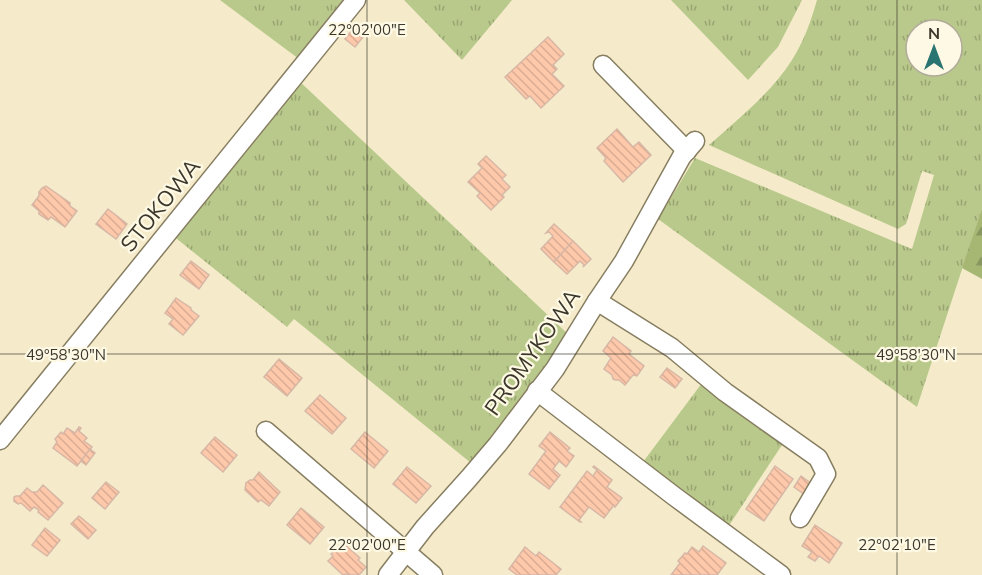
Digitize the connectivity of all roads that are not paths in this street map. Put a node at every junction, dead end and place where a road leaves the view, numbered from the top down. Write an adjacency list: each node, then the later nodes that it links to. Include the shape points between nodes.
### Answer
1 (356, 0): 6 (street, STOKOWA)
2 (603, 65): 3 (street, PROMYKOWA, via 691,146)
3 (597, 300): 4 (street, PROMYKOWA); 7 (street, via 672,348 725,392 818,458 826,474)
4 (537, 391): 8 (street, PROMYKOWA, via 498,444); 11 (street)
5 (266, 431): 8 (street)
6 (0, 440)
7 (800, 518)
8 (406, 552): 9 (street, PROMYKOWA); 10 (street)
9 (388, 575)
10 (433, 575)
11 (781, 575)

